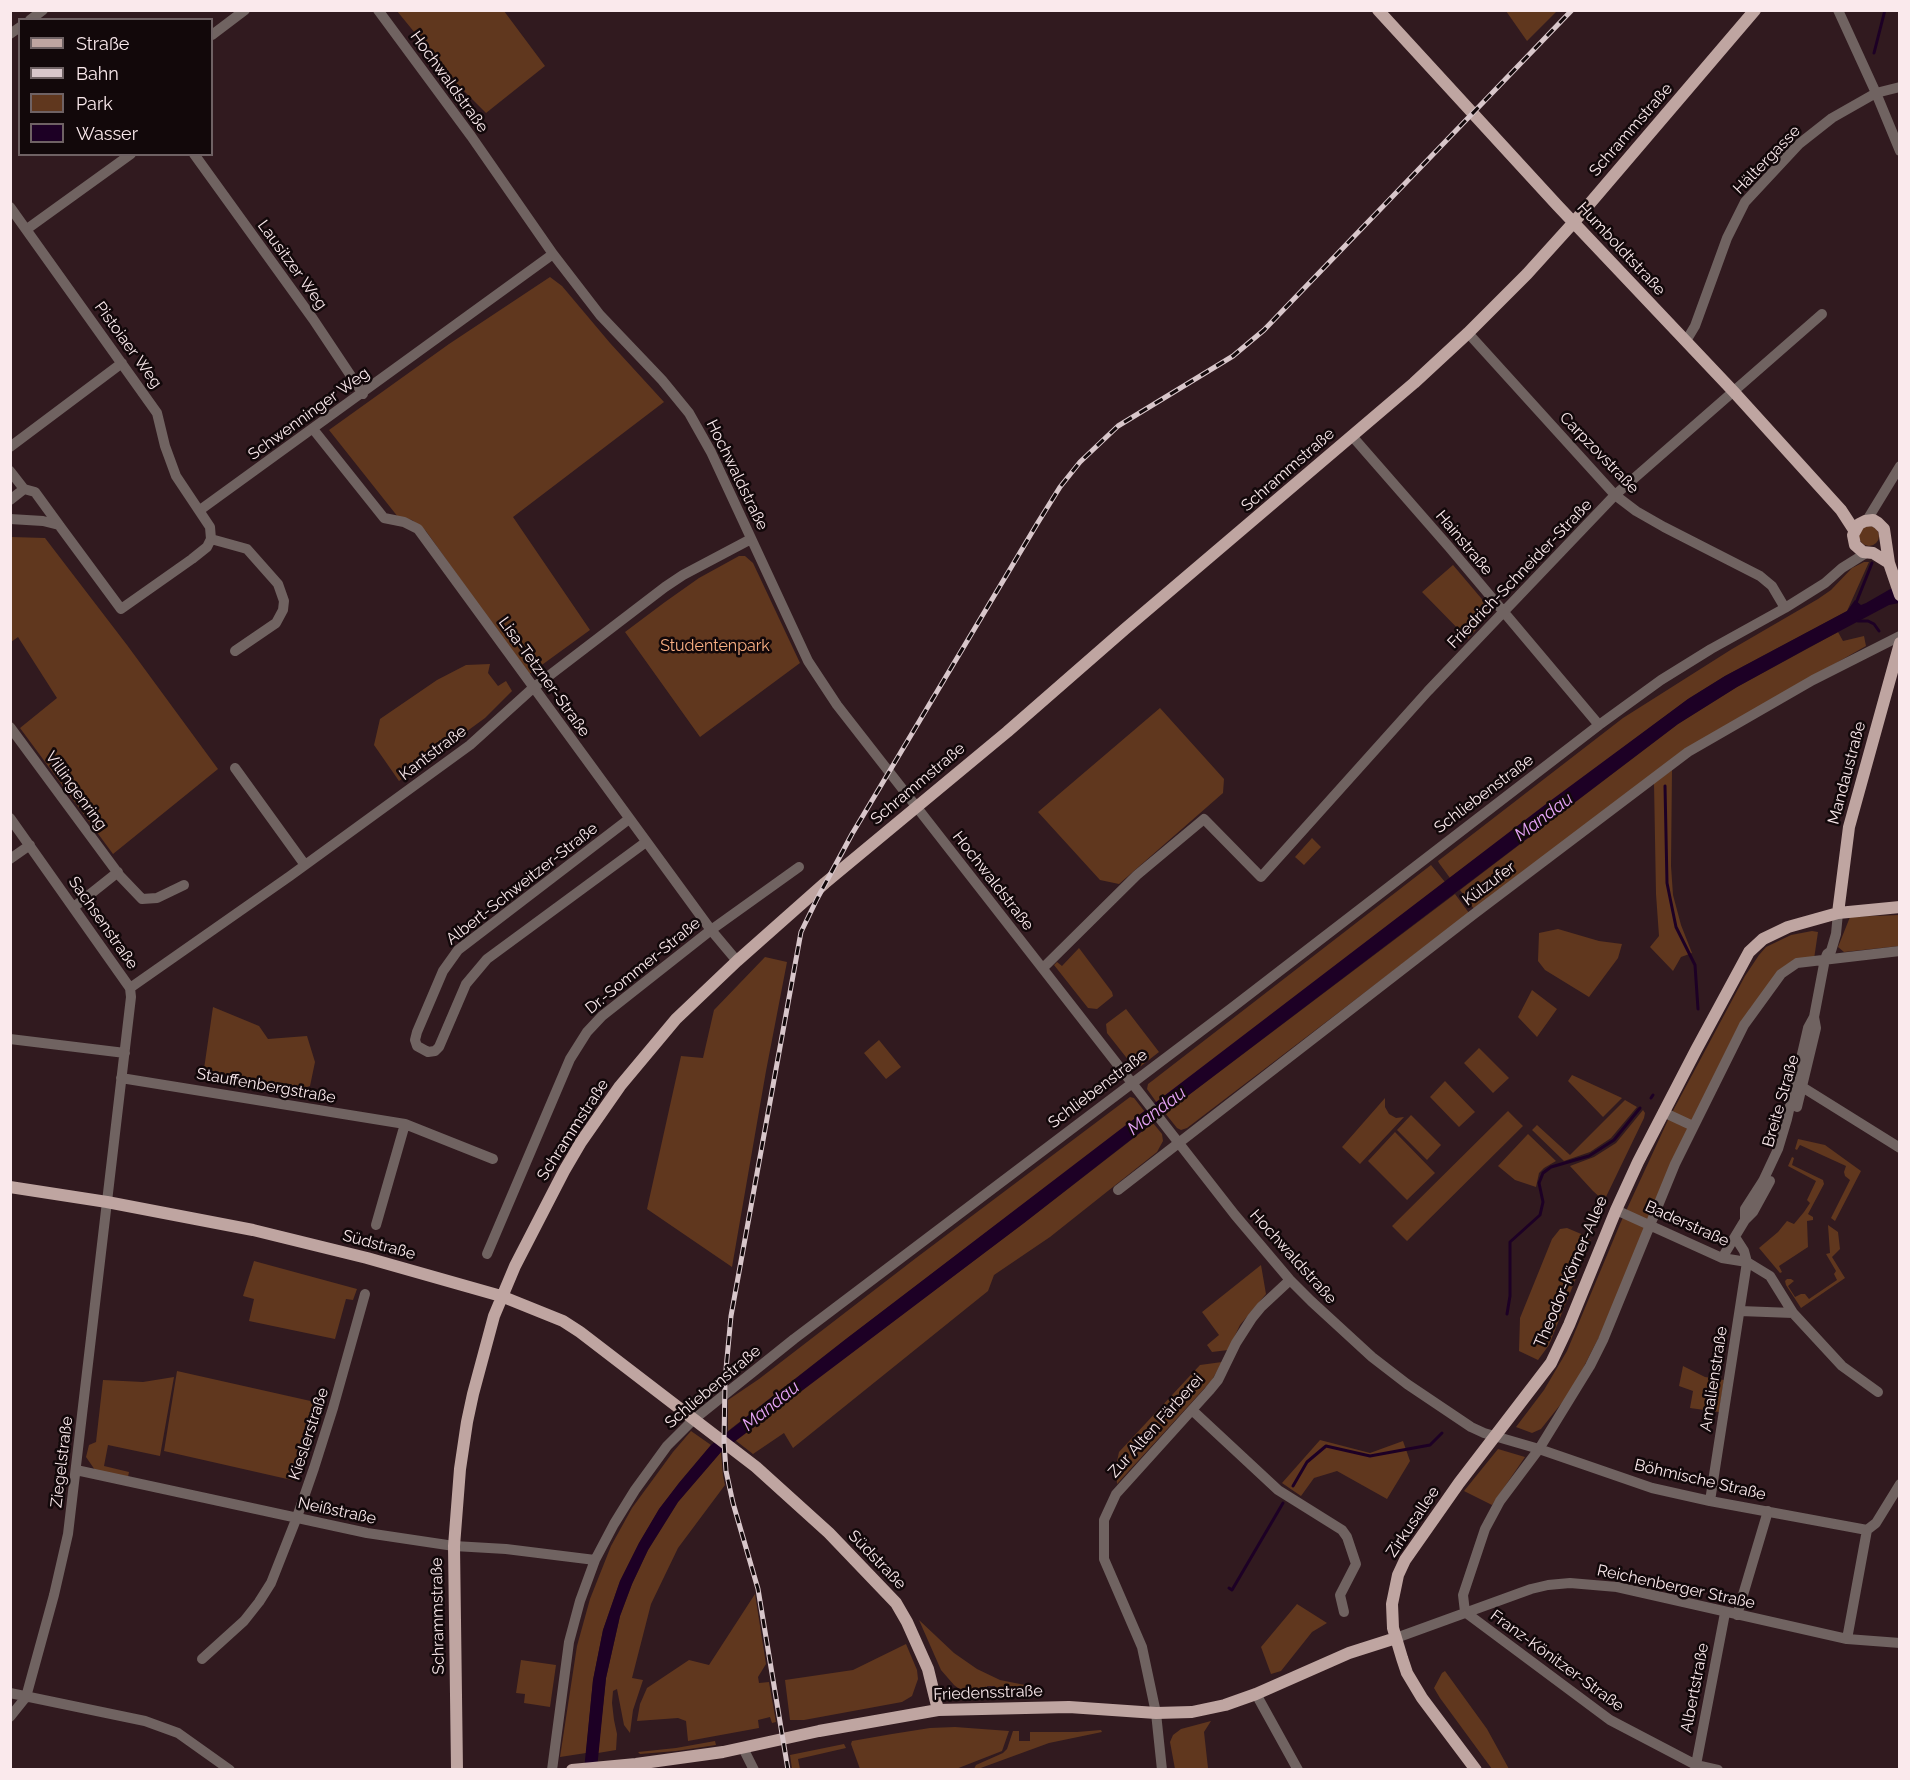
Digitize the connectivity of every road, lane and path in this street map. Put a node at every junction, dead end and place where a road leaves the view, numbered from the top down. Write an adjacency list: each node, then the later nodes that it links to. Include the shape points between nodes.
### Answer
1 (245, 10): 6 (street)
2 (378, 10): 15 (street, Hochwaldstraße)
3 (1378, 10): 13 (main road, Humboldtstraße)
4 (1755, 10): 13 (main road, Schrammstraße)
5 (1838, 10): 8 (street)
6 (213, 34)
7 (1899, 87): 8 (street, Hältergasse)
8 (1876, 93): 9 (street); 18 (street, Hältergasse, via 1832,118 1798,144 1745,202)
9 (1899, 151)
10 (128, 156): 14 (street)
11 (195, 156): 21 (street, Lausitzer Weg)
12 (10, 207): 14 (street, Pistoiaer Weg)
13 (1574, 222): 17 (main road, Schrammstraße); 18 (main road, Humboldtstraße)
14 (27, 229): 19 (street, Pistoiaer Weg)
15 (554, 254): 21 (street, Schwenninger Weg); 35 (street, Hochwaldstraße, via 600,315 689,414)
16 (1822, 314): 20 (street, Friedrich-Schneider-Straße)
17 (1468, 333): 23 (main road, Schrammstraße); 28 (street, Carpzovstraße)
18 (1686, 341): 20 (main road, Humboldtstraße)
19 (122, 363): 24 (street); 30 (street, Pistoiaer Weg, via 157,413 176,476)
20 (1734, 392): 28 (street, Friedrich-Schneider-Straße); 33 (main road, Humboldtstraße, via 1840,510)
21 (363, 394): 22 (street, Schwenninger Weg)
22 (313, 429): 30 (street, Schwenninger Weg); 46 (street, Lisa-Tetzner-Straße, via 384,518 418,529)
23 (1352, 436): 42 (street, Hainstraße); 50 (main road, Schrammstraße)
24 (10, 447)
25 (1899, 466): 33 (street, Schliebenstraße)
26 (10, 471): 27 (street)
27 (24, 489): 29 (street); 32 (street, via 35,492)
28 (1615, 495): 41 (street, Carpzovstraße, via 1664,527 1760,576 1772,586); 42 (street, Friedrich-Schneider-Straße)
29 (10, 500)
30 (200, 510): 34 (street, via 210,527)
31 (10, 519): 32 (street)
32 (59, 525): 34 (street, via 121,609 192,559)
33 (1863, 527): 36 (main road, via 1885,532); 37 (main road, Humboldtstraße, via 1858,549); 39 (street, Schliebenstraße)
34 (211, 539): 45 (street, via 247,549 278,584 284,601 276,623)
35 (751, 539): 46 (street, Kantstraße, via 665,587); 50 (street, Hochwaldstraße, via 816,675)
36 (1885, 542): 37 (main road); 38 (main road)
37 (1870, 553): 38 (main road, Humboldtstraße); 39 (street, Schliebenstraße)
38 (1890, 563): 40 (main road)
39 (1842, 568): 41 (street, Schliebenstraße)
40 (1899, 595)
41 (1785, 608): 47 (street, Schliebenstraße, via 1661,680)
42 (1503, 613): 47 (street, Hainstraße); 67 (street, Friedrich-Schneider-Straße, via 1261,877 1204,819 1137,874)
43 (1899, 636): 77 (street, Külzufer, via 1688,752)
44 (1899, 643): 62 (main road, Mandaustraße, via 1849,827)
45 (235, 651)
46 (533, 688): 52 (street, Lisa-Tetzner-Straße); 56 (street, Kantstraße, via 470,745)
47 (1599, 725): 72 (street, Schliebenstraße)
48 (10, 727): 58 (street, Villingenring)
49 (235, 768): 56 (street)
50 (916, 807): 66 (main road, Schrammstraße); 67 (street, Hochwaldstraße)
51 (10, 818): 54 (street, Sachsenstraße)
52 (629, 819): 53 (street, Lisa-Tetzner-Straße); 53 (street, Albert-Schweitzer-Straße, via 458,950 443,971 417,1032 417,1046 428,1052 439,1047 466,984 487,959)
53 (646, 842): 63 (street, Lisa-Tetzner-Straße)
54 (30, 845): 55 (street); 60 (street, Sachsenstraße)
55 (10, 859)
56 (305, 865): 68 (street, Kantstraße)
57 (799, 867): 63 (street, Dr.-Sommer-Straße)
58 (117, 872): 59 (street, Villingenring, via 142,899 157,898); 60 (street)
59 (184, 885)
60 (74, 907): 68 (street, Sachsenstraße)
61 (1899, 907): 62 (main road, Theodor-Körner-Allee)
62 (1838, 914): 65 (street, Breite Straße); 74 (main road, Theodor-Körner-Allee, via 1774,932 1749,952)
63 (711, 930): 66 (street, Lisa-Tetzner-Straße); 87 (street, Dr.-Sommer-Straße, via 587,1032 570,1059)
64 (1899, 951): 65 (street)
65 (1826, 956): 73 (street, Breite Straße); 76 (street, via 1797,963 1781,974 1744,1025)
66 (737, 961): 92 (main road, Schrammstraße, via 676,1019 620,1086 564,1171)
67 (1043, 968): 72 (street, Hochwaldstraße)
68 (130, 988): 70 (street, Sachsenstraße)
69 (10, 1039): 70 (street)
70 (124, 1053): 71 (street, Sachsenstraße)
71 (121, 1078): 75 (street, Stauffenbergstraße); 82 (street, Sachsenstraße)
72 (1132, 1082): 77 (street, Hochwaldstraße); 97 (street, Schliebenstraße, via 794,1339)
73 (1799, 1085): 78 (street); 86 (street, Breite Straße, via 1778,1149)
74 (1663, 1112): 76 (street); 83 (main road, Theodor-Körner-Allee)
75 (405, 1125): 79 (street, Stauffenbergstraße); 84 (street)
76 (1693, 1126): 85 (street)
77 (1179, 1143): 81 (street, Külzufer); 90 (street, Hochwaldstraße)
78 (1899, 1148)
79 (493, 1159)
80 (10, 1187): 82 (main road, Südstraße)
81 (1119, 1190)
82 (108, 1202): 92 (main road, Südstraße, via 253,1230); 100 (street, Ziegelstraße)
83 (1616, 1210): 85 (street, Baderstraße); 98 (main road, Theodor-Körner-Allee, via 1551,1362)
84 (376, 1225)
85 (1651, 1225): 88 (street, Baderstraße); 99 (street, via 1603,1340)
86 (1735, 1237): 88 (street, Breite Straße); 89 (street, Baderstraße)
87 (487, 1254)
88 (1722, 1258): 89 (street, Baderstraße)
89 (1747, 1262): 93 (street, Amalienstraße); 94 (street, Baderstraße, via 1770,1276)
90 (1290, 1280): 96 (street, Zur Alten Färberei, via 1252,1318 1218,1380); 98 (street, Hochwaldstraße, via 1342,1331 1407,1384 1471,1427)
91 (365, 1294): 104 (street, Kieslerstraße)
92 (501, 1296): 97 (main road, Südstraße, via 550,1314 580,1332); 106 (main road, Schrammstraße, via 467,1422)
93 (1740, 1311): 94 (street); 102 (street, Amalienstraße)
94 (1793, 1313): 95 (street, Baderstraße, via 1842,1366)
95 (1878, 1392)
96 (1192, 1410): 108 (street, via 1278,1490 1342,1530 1356,1564 1340,1595); 120 (street, Zur Alten Färberei, via 1116,1494 1104,1520 1104,1559 1142,1647)
97 (697, 1423): 107 (street, Schliebenstraße, via 668,1446 635,1490); 119 (main road, Südstraße, via 829,1533 896,1604 923,1656)
98 (1495, 1436): 99 (street, Böhmische Straße); 112 (main road, Zirkusallee, via 1405,1560 1392,1604)
99 (1539, 1449): 102 (street, Böhmische Straße, via 1652,1488); 109 (street, via 1500,1501 1485,1529 1463,1595)
100 (76, 1470): 104 (street, Neißstraße); 118 (street, Ziegelstraße, via 68,1534)
101 (1899, 1484): 105 (street)
102 (1710, 1501): 103 (street, Böhmische Straße)
103 (1767, 1511): 105 (street, Böhmische Straße); 111 (street)
104 (297, 1517): 106 (street, Neißstraße, via 367,1533); 115 (street, Kieslerstraße, via 271,1583 259,1602)
105 (1867, 1530): 113 (street)
106 (454, 1546): 107 (street, Neißstraße); 125 (main road, Schrammstraße)
107 (595, 1560): 126 (street, Schliebenstraße, via 568,1642)
108 (1344, 1612)
109 (1465, 1612): 110 (street, Reichenberger Straße, via 1530,1589 1570,1583 1617,1587); 112 (street, Reichenberger Straße); 123 (street, Franz-Könitzer-Straße, via 1610,1720)
110 (1725, 1613): 111 (street, Reichenberger Straße); 123 (street, Albertstraße)
111 (1737, 1615): 113 (street, Reichenberger Straße)
112 (1396, 1638): 117 (main road, Friedensstraße, via 1349,1653); 131 (main road, Zirkusallee, via 1414,1686)
113 (1847, 1639): 114 (street, Reichenberger Straße)
114 (1899, 1643)
115 (202, 1659)
116 (10, 1693): 118 (street)
117 (1256, 1694): 120 (main road, Friedensstraße, via 1192,1712); 130 (street)
118 (26, 1697): 121 (street, Ziegelstraße); 124 (street, via 145,1721 178,1733)
119 (938, 1710): 120 (main road, Friedensstraße, via 1068,1707); 122 (main road, Friedensstraße)
120 (1156, 1713): 129 (street, Zur Alten Färberei)
121 (10, 1716)
122 (743, 1748): 127 (main road, Friedensstraße); 128 (street)
123 (1696, 1767): 132 (street, Franz-Könitzer-Straße)
124 (230, 1770)
125 (457, 1770)
126 (552, 1770)
127 (572, 1770)
128 (754, 1770)
129 (1162, 1770)
130 (1298, 1770)
131 (1476, 1770)
132 (1718, 1770)

